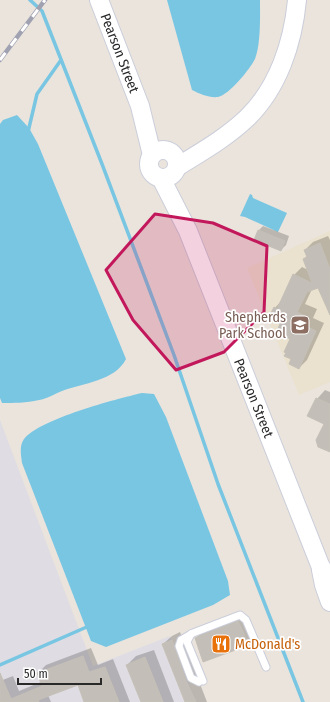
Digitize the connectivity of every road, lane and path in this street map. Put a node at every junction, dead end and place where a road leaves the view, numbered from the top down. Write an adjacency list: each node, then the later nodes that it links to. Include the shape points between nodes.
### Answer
1 (99, 0): 3 (main road, Pearson Street, via 140,106)
2 (297, 0): 3 (main road, via 296,19 284,60 268,91 247,118 222,138)
3 (167, 163): 4 (main road, Pearson Street, via 188,231)
4 (320, 565): 5 (main road, Pearson Street); 6 (main road, Pearson Street)
5 (330, 582)
6 (330, 602)
7 (266, 667): 8 (lane, via 246,620 240,615 181,640 179,646 191,678)
8 (201, 682)

